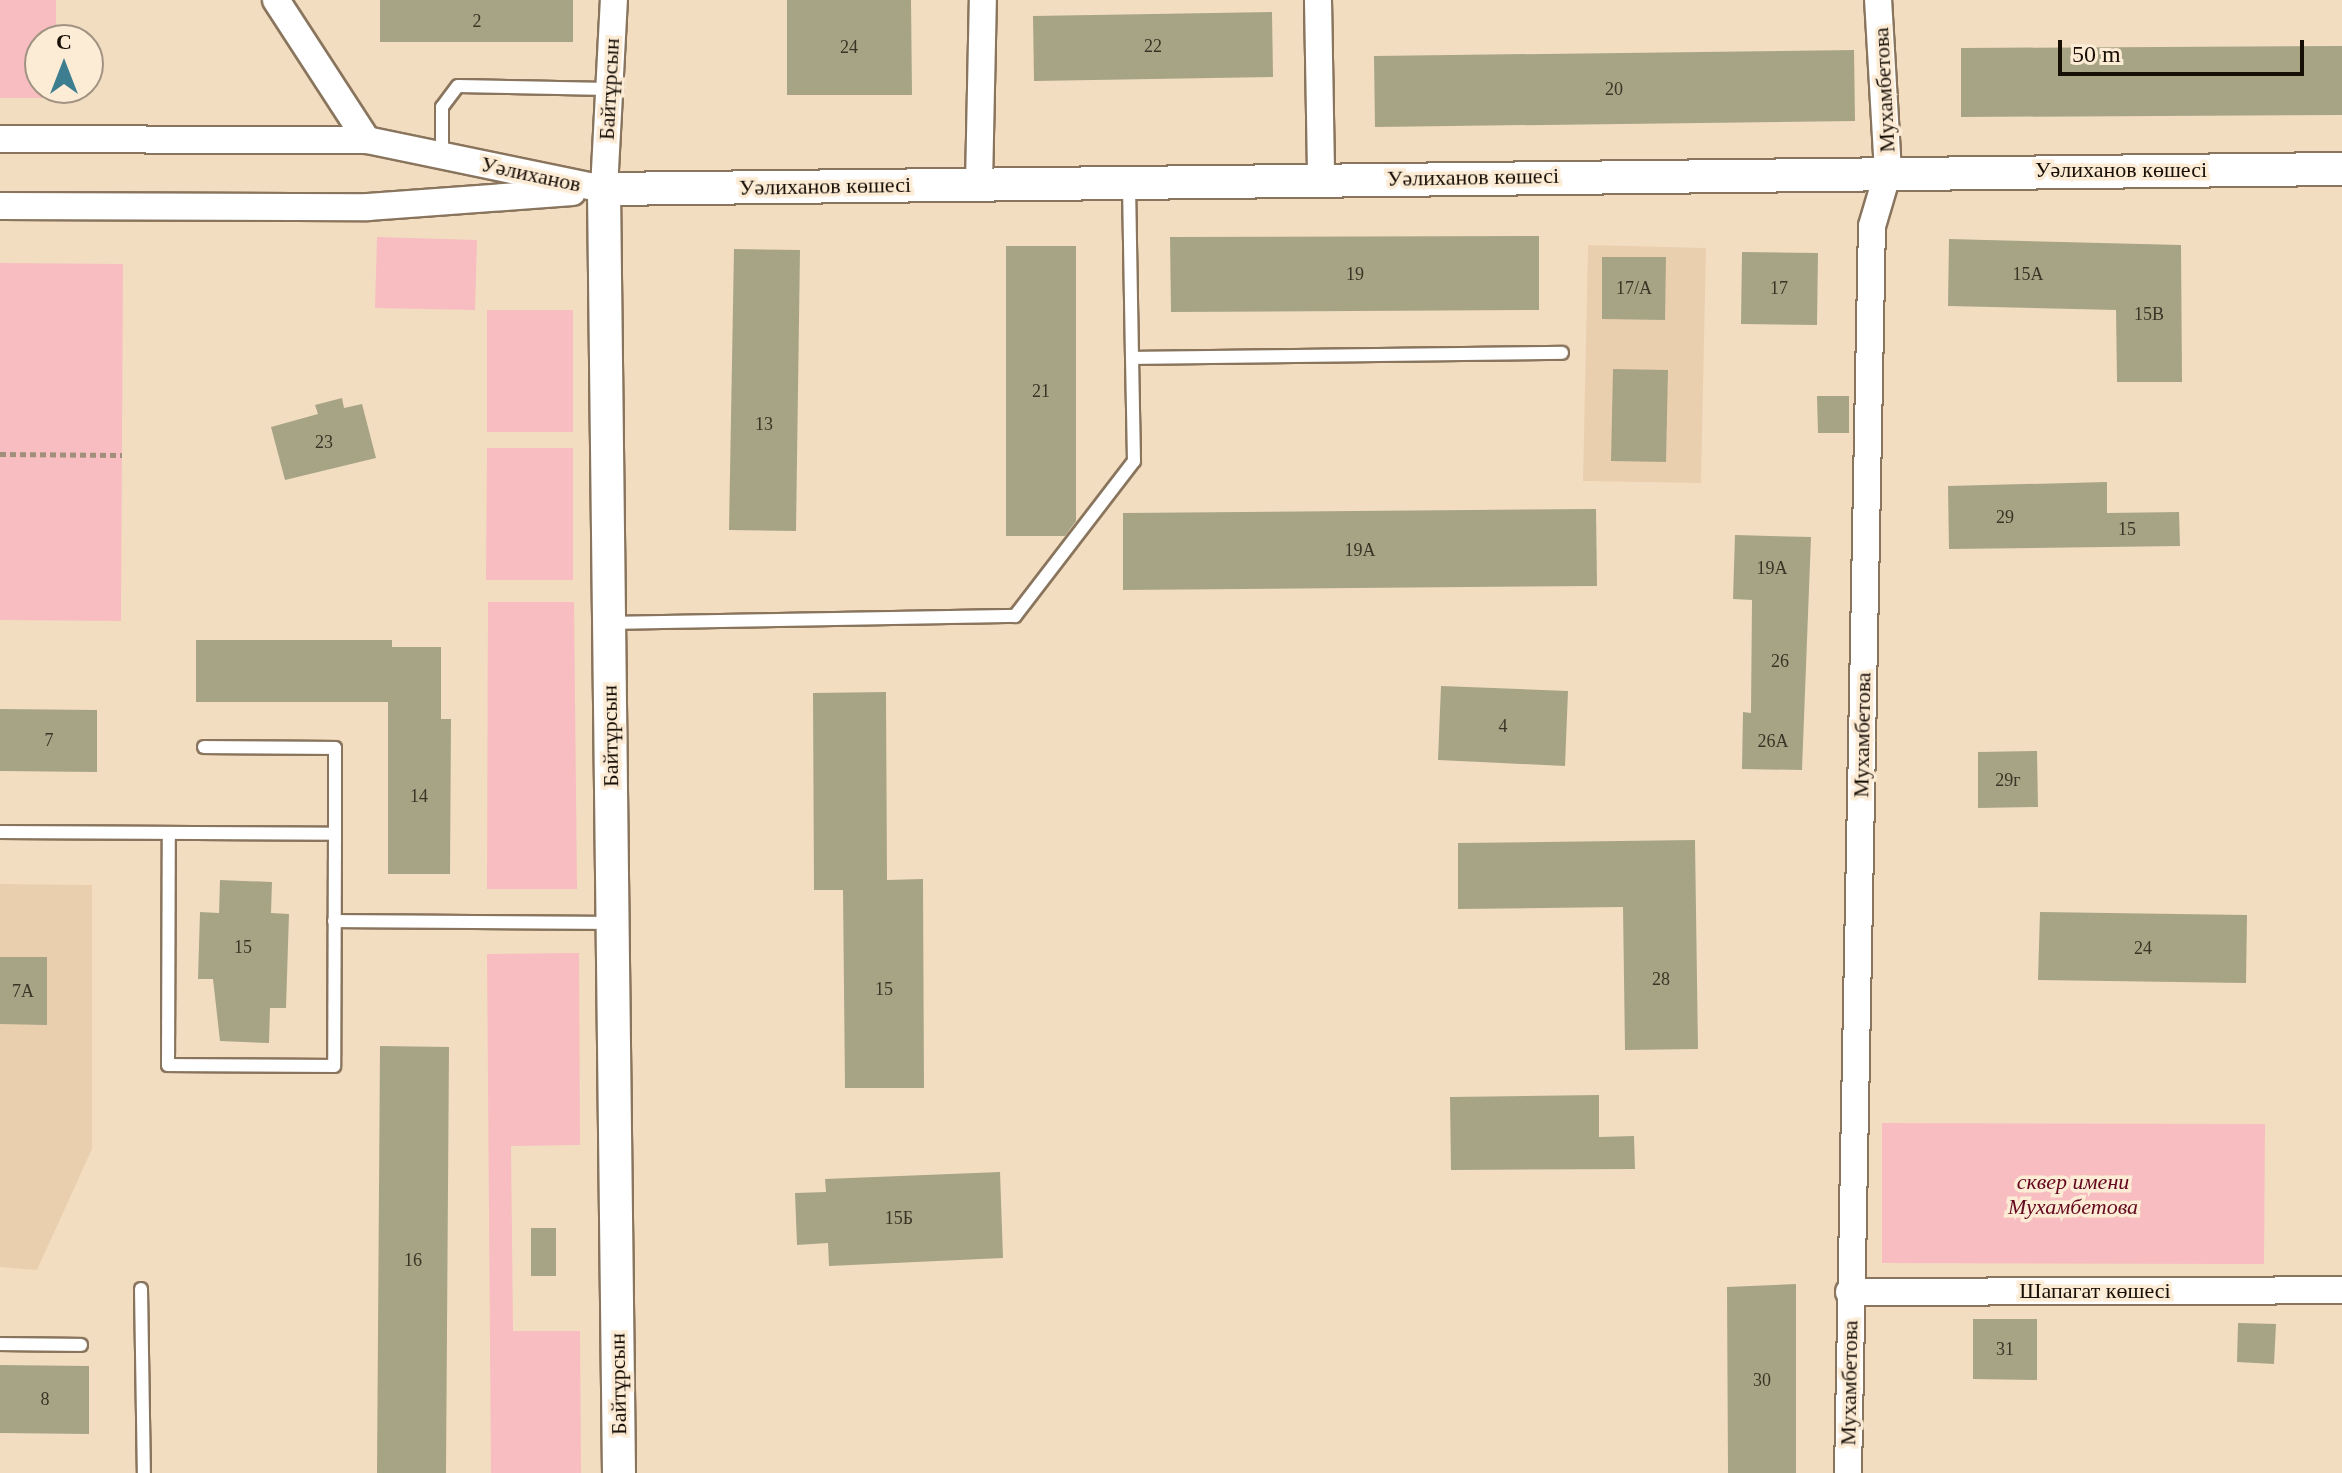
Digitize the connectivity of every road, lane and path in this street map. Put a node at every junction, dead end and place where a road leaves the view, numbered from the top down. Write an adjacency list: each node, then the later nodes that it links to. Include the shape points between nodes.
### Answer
1 (276, 0): 8 (street)
2 (614, 0): 6 (street, Байтұрсын)
3 (983, 0): 14 (street)
4 (1318, 0): 12 (street)
5 (1878, 0): 11 (street, Мухамбетова)
6 (609, 89): 9 (lane, via 458,86 442,107); 15 (street, Байтұрсын)
7 (0, 139): 8 (street, Уәлиханов)
8 (367, 140): 9 (street, Уәлиханов)
9 (442, 155): 15 (street, Уәлиханов)
10 (2342, 169): 11 (street, Уәлиханов көшесі)
11 (1888, 172): 12 (street, Уәлиханов көшесі); 30 (street, Мухамбетова, via 1872,226)
12 (1321, 179): 13 (street, Уәлиханов көшесі)
13 (1129, 182): 14 (street, Уәлиханов көшесі); 18 (lane)
14 (979, 184): 15 (street, Уәлиханов көшесі)
15 (604, 189): 16 (street, Уәлиханов, via 368,207); 21 (street, Байтұрсын)
16 (0, 206)
17 (1562, 353): 18 (lane)
18 (1132, 358): 21 (lane, via 1134,461 1015,616)
19 (0, 454): 20 (path)
20 (122, 455)
21 (609, 623): 27 (street, Байтұрсын)
22 (204, 747): 25 (lane, via 335,748)
23 (0, 832): 24 (lane)
24 (169, 833): 25 (lane); 26 (lane, via 168,1065 334,1066)
25 (335, 834): 26 (lane)
26 (334, 921): 27 (lane)
27 (612, 923): 34 (street, Байтұрсын)
28 (141, 1289): 33 (lane)
29 (2342, 1290): 30 (street, Шапагат көшесі)
30 (1849, 1292): 35 (street, Мухамбетова)
31 (0, 1344): 32 (lane)
32 (81, 1345)
33 (144, 1473)
34 (619, 1473)
35 (1848, 1473)

